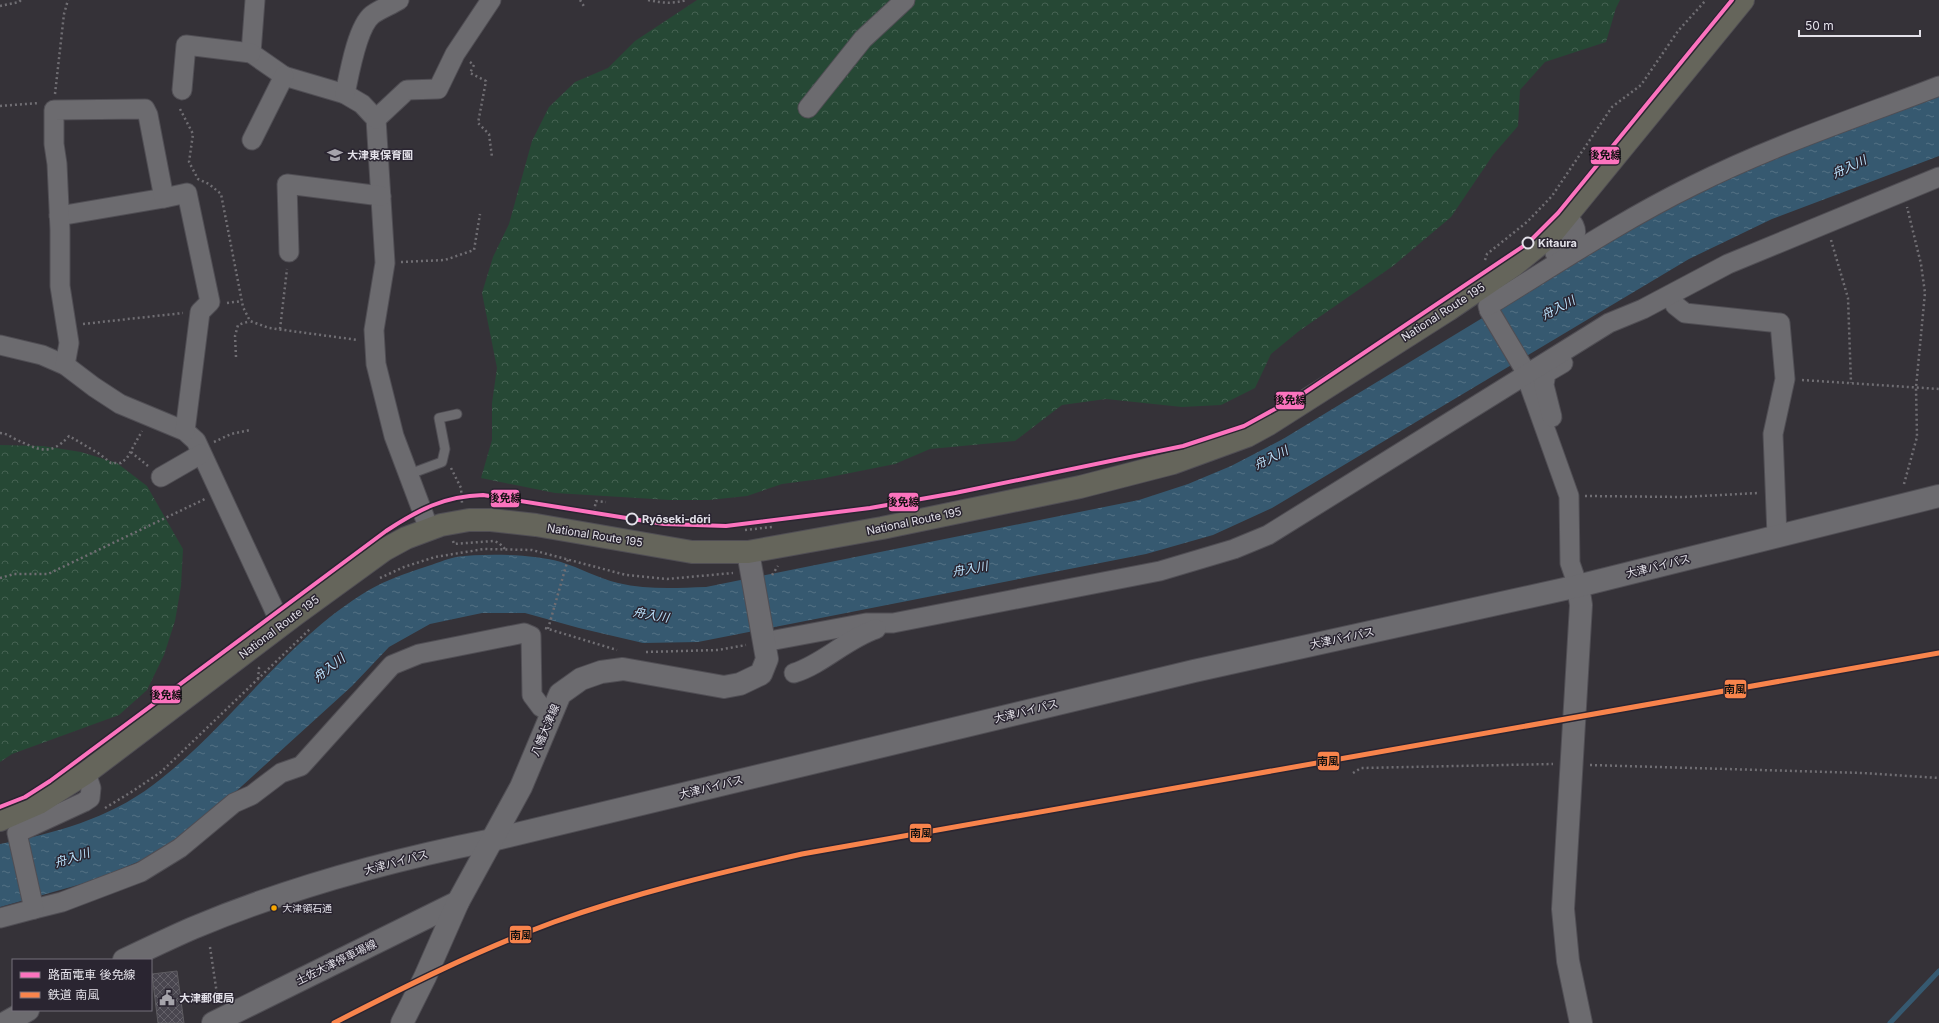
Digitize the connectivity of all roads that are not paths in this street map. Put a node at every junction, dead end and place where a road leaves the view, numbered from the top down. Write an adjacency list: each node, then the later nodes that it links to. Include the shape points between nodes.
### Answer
1 (255, 0): 6 (street)
2 (399, 0): 10 (street, via 371,16 363,28)
3 (491, 0): 12 (street, via 455,54 438,89 407,90)
4 (905, 0): 11 (street, via 863,39)
5 (1743, 0): 18 (highway, National Route 195)
6 (251, 53): 7 (street); 9 (street, via 186,45)
7 (284, 76): 10 (street); 13 (street)
8 (1939, 86): 22 (street, via 1763,154 1692,185 1642,212)
9 (182, 90)
10 (345, 94): 12 (street, via 362,104)
11 (808, 108)
12 (376, 119): 15 (street)
13 (252, 140)
14 (1939, 177): 20 (street)
15 (381, 196): 19 (street, via 287,184); 29 (street, via 385,263 374,330 376,364 394,436)
16 (164, 198): 17 (street); 17 (street, via 145,109 54,110); 27 (street, via 187,193 210,302 200,312)
17 (59, 216): 24 (street, via 60,286 69,343)
18 (1567, 216): 22 (street, via 1575,225 1574,239 1524,277 1489,299); 35 (highway, National Route 195, via 1551,235 1513,266 1247,436 1173,463 1080,487 882,528)
19 (289, 252)
20 (1714, 272): 21 (street, via 1697,293); 25 (street, via 1643,309 1609,323)
21 (1675, 305): 31 (street, via 1611,335 1546,373 1544,385 1564,462); 34 (street, via 1685,313 1780,323 1785,379 1773,434)
22 (1488, 308): 25 (street)
23 (0, 345): 24 (street, via 42,355)
24 (65, 365): 27 (street, via 120,404)
25 (1524, 372): 31 (street); 38 (street, via 1268,535 1234,549 1160,571)
26 (457, 414): 29 (lane, via 439,418 445,449 442,462)
27 (185, 431): 28 (street, via 196,441)
28 (200, 451): 30 (street); 37 (street, via 276,614)
29 (408, 475): 33 (street)
30 (161, 476)
31 (1568, 493): 36 (street, via 1570,563)
32 (1939, 496): 34 (main road, 大津バイパス)
33 (429, 529): 35 (highway, National Route 195, via 469,520 536,525 692,552); 37 (highway, National Route 195, via 384,550)
34 (1777, 536): 36 (main road, 大津バイパス)
35 (750, 566): 39 (main road, 八幡大津線)
36 (1578, 586): 46 (main road, 大津バイパス, via 1186,673); 56 (main road, via 1581,605 1563,909 1568,961)
37 (285, 622): 43 (highway, National Route 195)
38 (893, 623): 39 (street, via 866,623); 40 (street, via 861,634 805,669)
39 (763, 639): 41 (main road, 八幡大津線, via 767,659 761,674 740,684 724,687 623,669 601,672 581,679 560,694)
40 (794, 673)
41 (552, 713): 42 (street, via 540,708 532,695 531,636 524,633 456,646 419,654 392,665); 46 (main road, 八幡大津線, via 520,786)
42 (301, 766): 44 (street, via 269,796); 48 (street, via 281,773 252,795 234,803 180,848 141,872 62,902)
43 (86, 773): 45 (highway, National Route 195, via 39,803); 48 (street, via 91,788 90,798 17,833)
44 (239, 816)
45 (0, 820)
46 (492, 840): 47 (main road, 八幡大津線); 50 (main road, 大津バイパス, via 449,848 320,882 193,928)
47 (458, 902): 53 (main road, 土佐大津停車場線); 55 (main road, 八幡大津線)
48 (33, 906): 49 (street)
49 (0, 918)
50 (126, 959)
51 (26, 1011): 54 (main road)
52 (0, 1017): 54 (street)
53 (217, 1021)
54 (4, 1023)
55 (402, 1023)
56 (1581, 1023)

